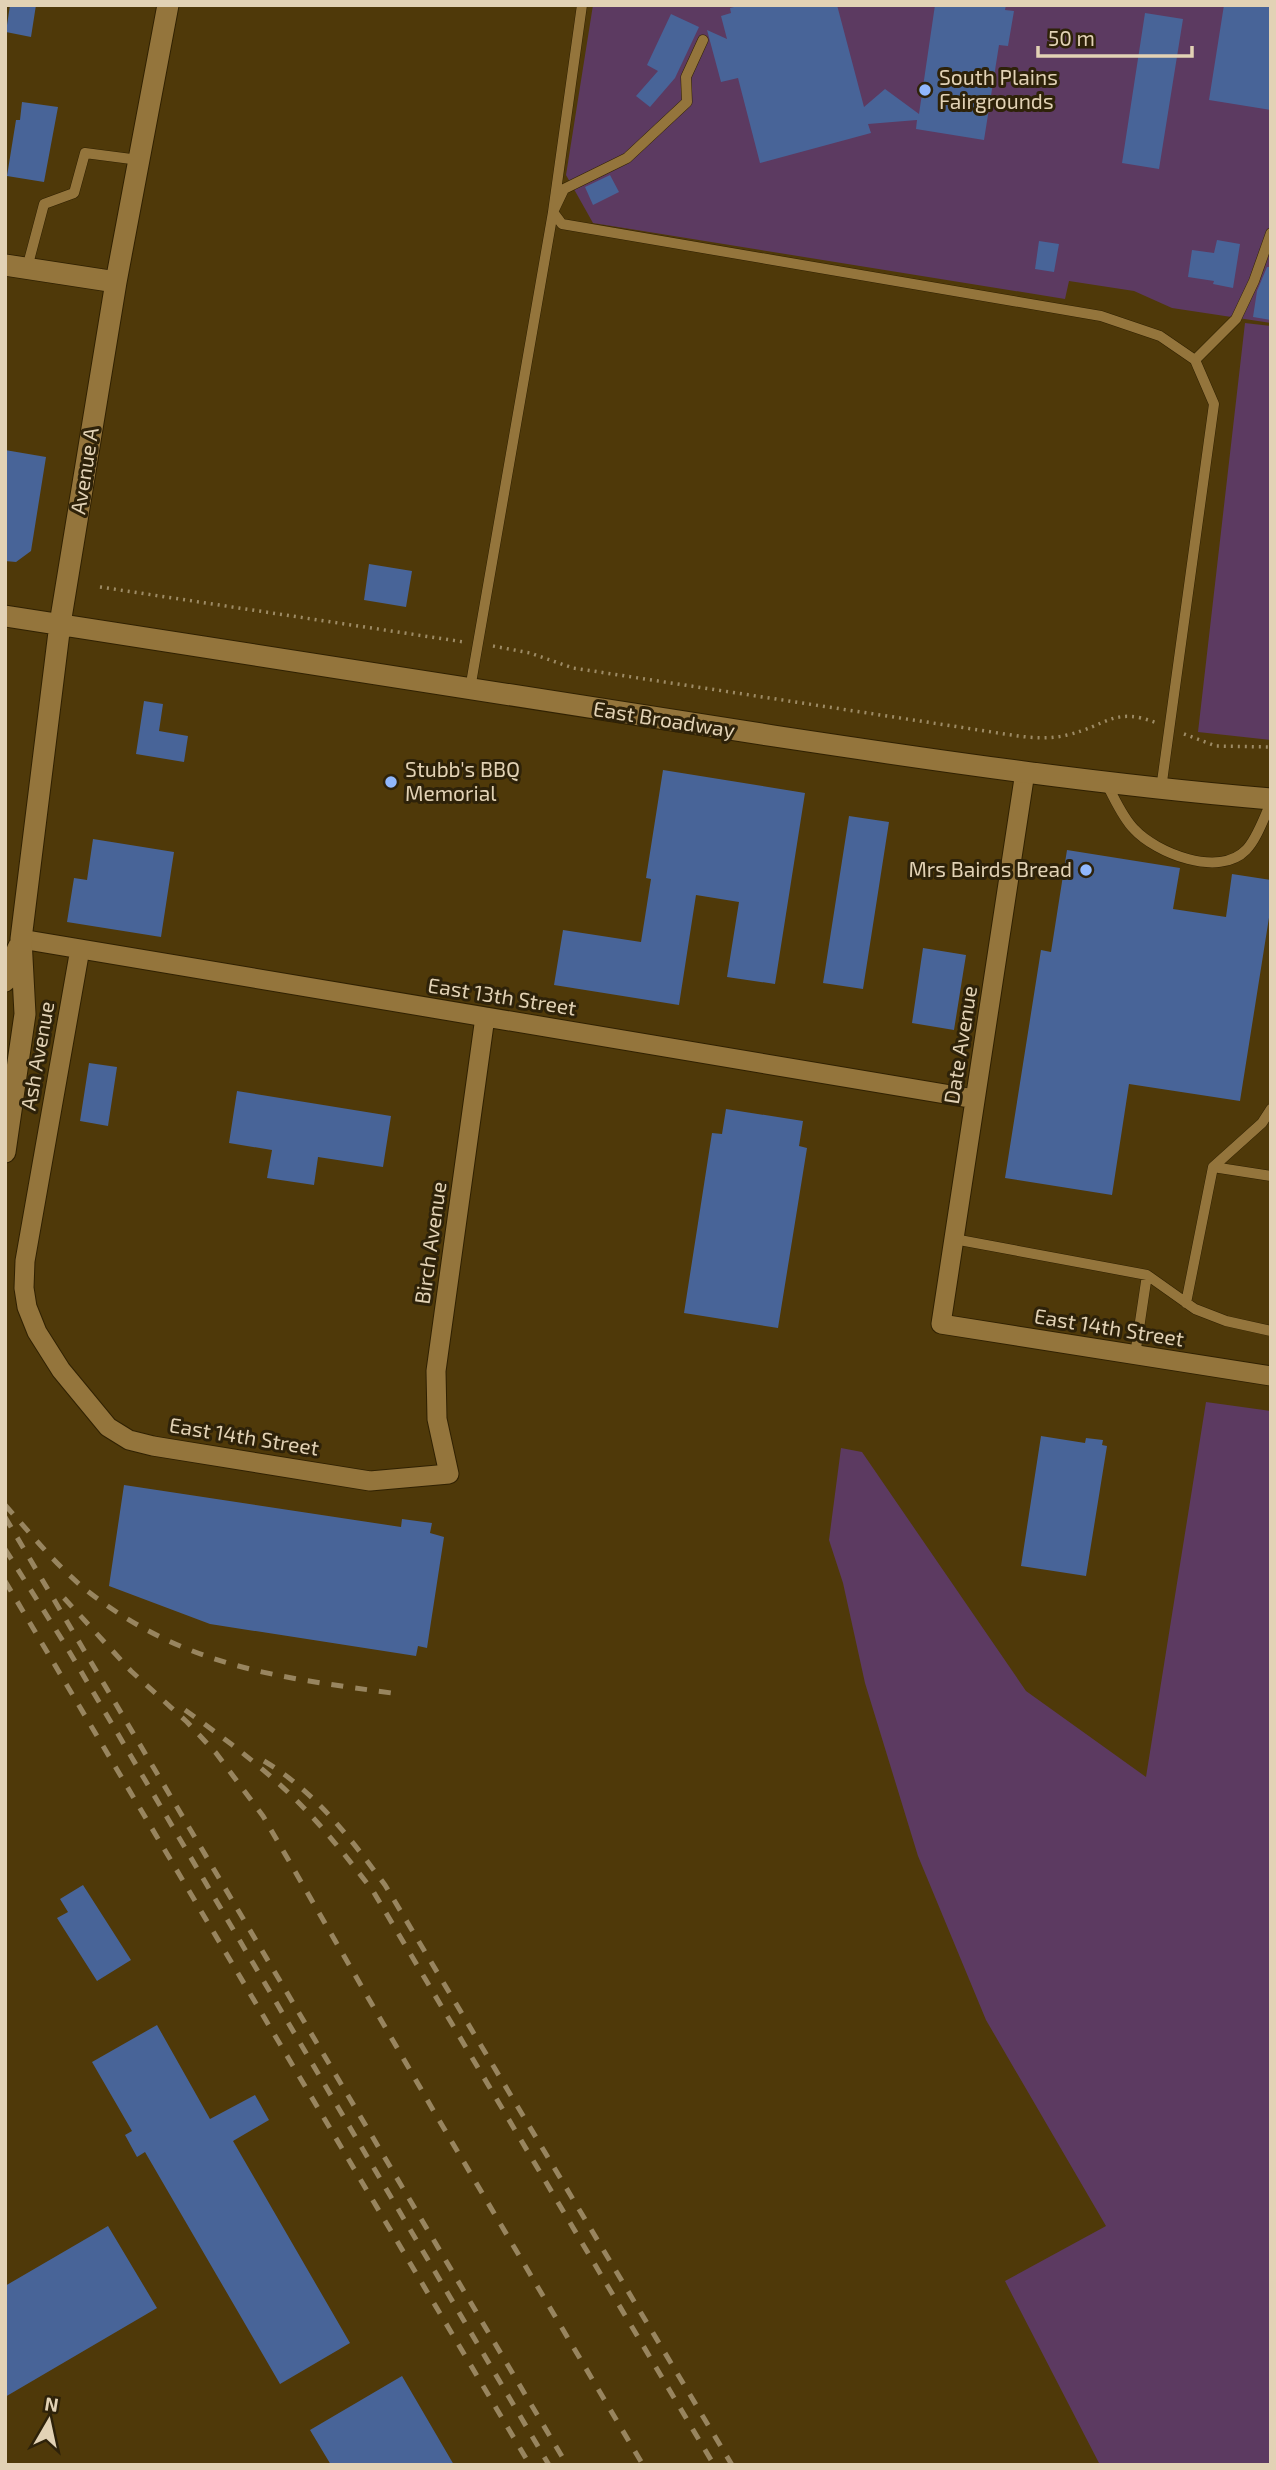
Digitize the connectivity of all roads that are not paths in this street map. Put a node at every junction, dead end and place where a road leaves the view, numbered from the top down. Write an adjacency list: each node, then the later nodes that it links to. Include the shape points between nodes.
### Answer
1 (169, 5): 4 (main road, Avenue A)
2 (582, 5): 5 (lane)
3 (703, 40): 5 (lane, via 686,77 687,102 627,158 564,188)
4 (140, 160): 8 (lane, via 85,153 74,193 44,204); 9 (main road, Avenue A)
5 (553, 212): 10 (lane, via 562,224 1101,316 1160,336); 13 (lane)
6 (1271, 233): 10 (lane, via 1236,320)
7 (5, 265): 8 (main road)
8 (27, 268): 9 (main road)
9 (116, 282): 12 (main road, Avenue A)
10 (1195, 360): 16 (lane, via 1214,404)
11 (5, 616): 12 (main road, East Broadway)
12 (60, 625): 13 (main road, East Broadway); 18 (main road, Avenue A)
13 (470, 689): 14 (main road, East Broadway)
14 (1025, 772): 15 (main road, East Broadway); 22 (street, Date Avenue)
15 (1106, 782): 16 (main road, East Broadway); 17 (lane, via 1133,829 1157,847 1179,857 1216,863 1247,849)
16 (1161, 789): 17 (main road, East Broadway)
17 (1271, 801)
18 (21, 939): 19 (street, East 13th Street); 20 (main road, Avenue A); 24 (main road, Avenue A, via 25,1014)
19 (80, 949): 21 (street, East 13th Street); 33 (street, Ash Avenue, via 25,1261 27,1307)
20 (5, 981)
21 (485, 1017): 22 (street, East 13th Street); 35 (street, Birch Avenue, via 436,1371 437,1419)
22 (975, 1099): 27 (street, Date Avenue)
23 (1271, 1109): 25 (lane, via 1262,1124)
24 (5, 1152)
25 (1213, 1167): 26 (lane); 29 (lane)
26 (1271, 1176)
27 (954, 1239): 28 (lane); 30 (street, Date Avenue)
28 (1147, 1275): 29 (lane); 32 (lane)
29 (1186, 1303): 31 (lane, via 1226,1321)
30 (941, 1324): 32 (street, East 14th Street)
31 (1271, 1331)
32 (1135, 1354): 34 (street, East 14th Street)
33 (61, 1370): 35 (street, East 14th Street, via 108,1427 129,1440 370,1481)
34 (1271, 1376)
35 (449, 1474)

